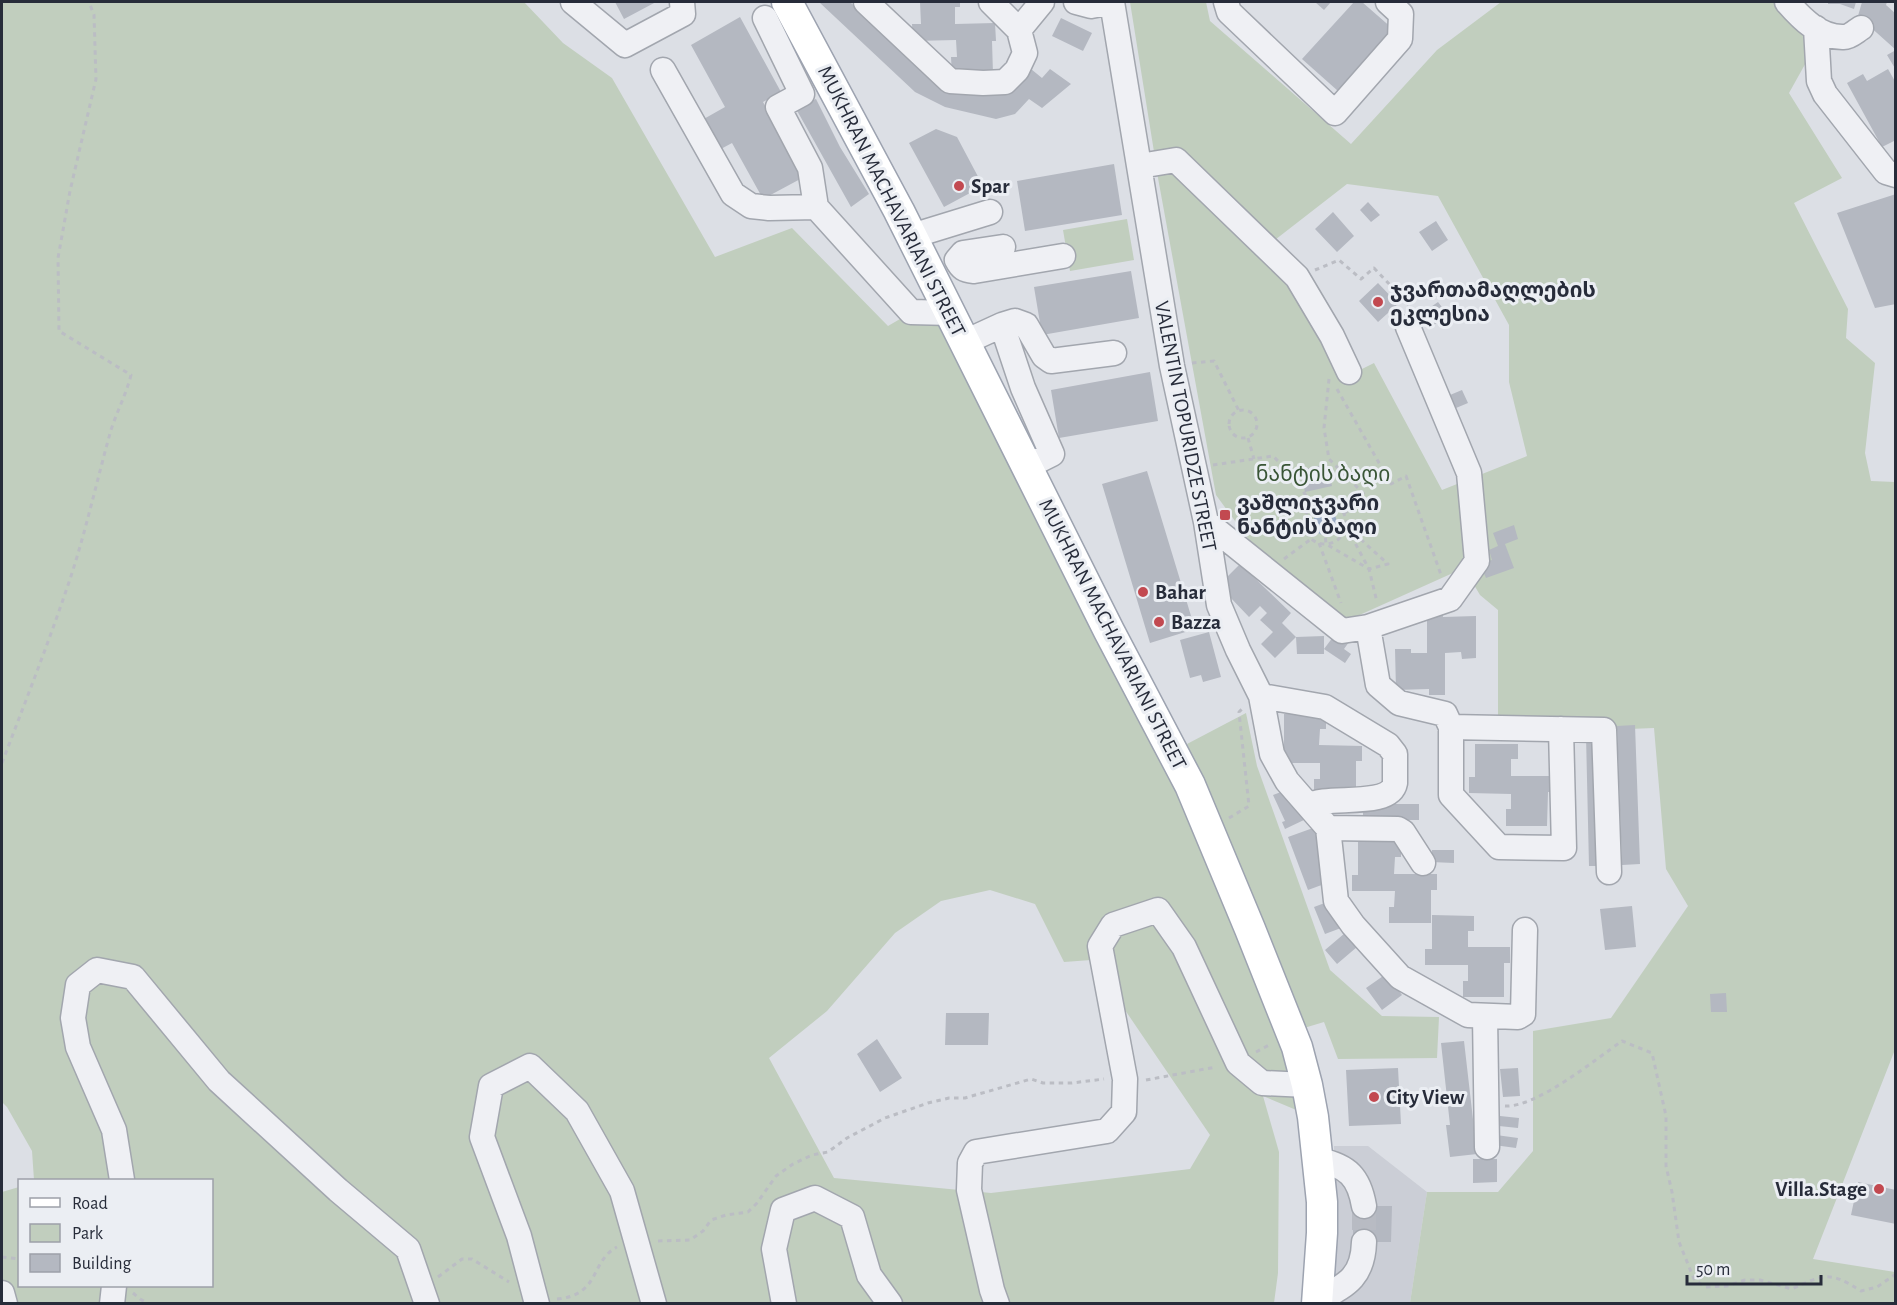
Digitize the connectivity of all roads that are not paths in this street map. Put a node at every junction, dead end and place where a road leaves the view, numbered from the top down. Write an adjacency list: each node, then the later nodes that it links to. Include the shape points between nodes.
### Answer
1 (573, 2): 2 (street, via 625,45 683,14)
2 (682, 2)
3 (866, 2): 14 (street, via 950,81 1005,82 1017,70 1025,53)
4 (991, 2): 14 (street)
5 (1042, 2): 14 (street)
6 (1076, 2): 7 (street, via 1091,6)
7 (1112, 2): 16 (street, VALENTIN TOPURIDZE STREET)
8 (1226, 2): 9 (street, via 1228,12 1335,112 1400,39 1401,14)
9 (1388, 2)
10 (1787, 2): 12 (street, via 1801,19)
11 (776, 10): 18 (street, via 802,94 778,106 810,168); 20 (main road, MUKHRAN MACHAVARIANI STREET)
12 (1816, 28): 13 (street, via 1827,35 1846,37); 17 (street, via 1819,81 1825,94 1886,172)
13 (1861, 28)
14 (1019, 30)
15 (663, 70): 18 (street, via 733,194 751,206)
16 (1140, 166): 31 (street, via 1176,160 1297,277); 33 (street, VALENTIN TOPURIDZE STREET, via 1172,366)
17 (1896, 176)
18 (816, 207): 25 (street)
19 (990, 212): 20 (street)
20 (912, 236): 24 (main road, MUKHRAN MACHAVARIANI STREET)
21 (1003, 247): 23 (street, via 963,253)
22 (1063, 256): 23 (street, via 974,271 966,271)
23 (957, 260): 24 (street)
24 (931, 275): 25 (street, via 935,291 932,297); 26 (main road, MUKHRAN MACHAVARIANI STREET)
25 (912, 312): 26 (street)
26 (951, 313): 29 (main road, MUKHRAN MACHAVARIANI STREET)
27 (1002, 325): 29 (street); 30 (street, via 1015,321 1026,325 1051,361); 32 (street, via 1023,388 1052,454)
28 (1408, 327): 34 (street, via 1469,473 1477,561 1450,599)
29 (965, 342): 32 (main road, MUKHRAN MACHAVARIANI STREET)
30 (1114, 353)
31 (1349, 372)
32 (1028, 466): 44 (main road, MUKHRAN MACHAVARIANI STREET, via 1209,830 1291,1032)
33 (1206, 522): 34 (street, via 1342,631); 35 (street, VALENTIN TOPURIDZE STREET, via 1220,604)
34 (1376, 623): 36 (street, via 1378,685 1399,704 1445,714)
35 (1261, 696): 38 (street, VALENTIN TOPURIDZE STREET, via 1272,754 1287,781); 38 (street, via 1325,707 1388,745 1395,754 1395,783 1390,792 1362,801 1320,801)
36 (1451, 727): 37 (street); 37 (street, via 1451,795 1499,847 1564,848)
37 (1561, 729): 41 (street, via 1604,730)
38 (1309, 806): 39 (street, VALENTIN TOPURIDZE STREET)
39 (1328, 828): 40 (street, via 1398,829); 43 (street, via 1336,901 1353,925 1400,977 1467,1015)
40 (1424, 863)
41 (1609, 872)
42 (1525, 930): 43 (street, via 1523,1014)
43 (1485, 1016): 45 (street)
44 (1307, 1085): 46 (main road, MUKHRAN MACHAVARIANI STREET); 58 (street, via 1262,1083 1238,1063 1185,946 1158,910 1113,925 1100,946 1125,1079 1124,1112 1107,1131 976,1152 970,1163 969,1190)
45 (1487, 1147)
46 (1319, 1160): 48 (street, via 1351,1174 1361,1188); 53 (main road, MUKHRAN MACHAVARIANI STREET, via 1322,1233)
47 (122, 1179): 51 (street, via 114,1130 78,1047 73,1018 78,985 97,970 133,977 219,1080 408,1249)
48 (1364, 1206)
49 (1364, 1242): 53 (street, via 1358,1273 1345,1286)
50 (2, 1293): 54 (street)
51 (424, 1297)
52 (536, 1299): 55 (street, via 519,1236 482,1137 491,1086 530,1066 577,1111 622,1191)
53 (1317, 1302)
54 (5, 1304)
55 (654, 1304)
56 (784, 1304): 57 (street, via 774,1249 783,1210 815,1198 852,1217 869,1275)
57 (890, 1304)
58 (997, 1304)

